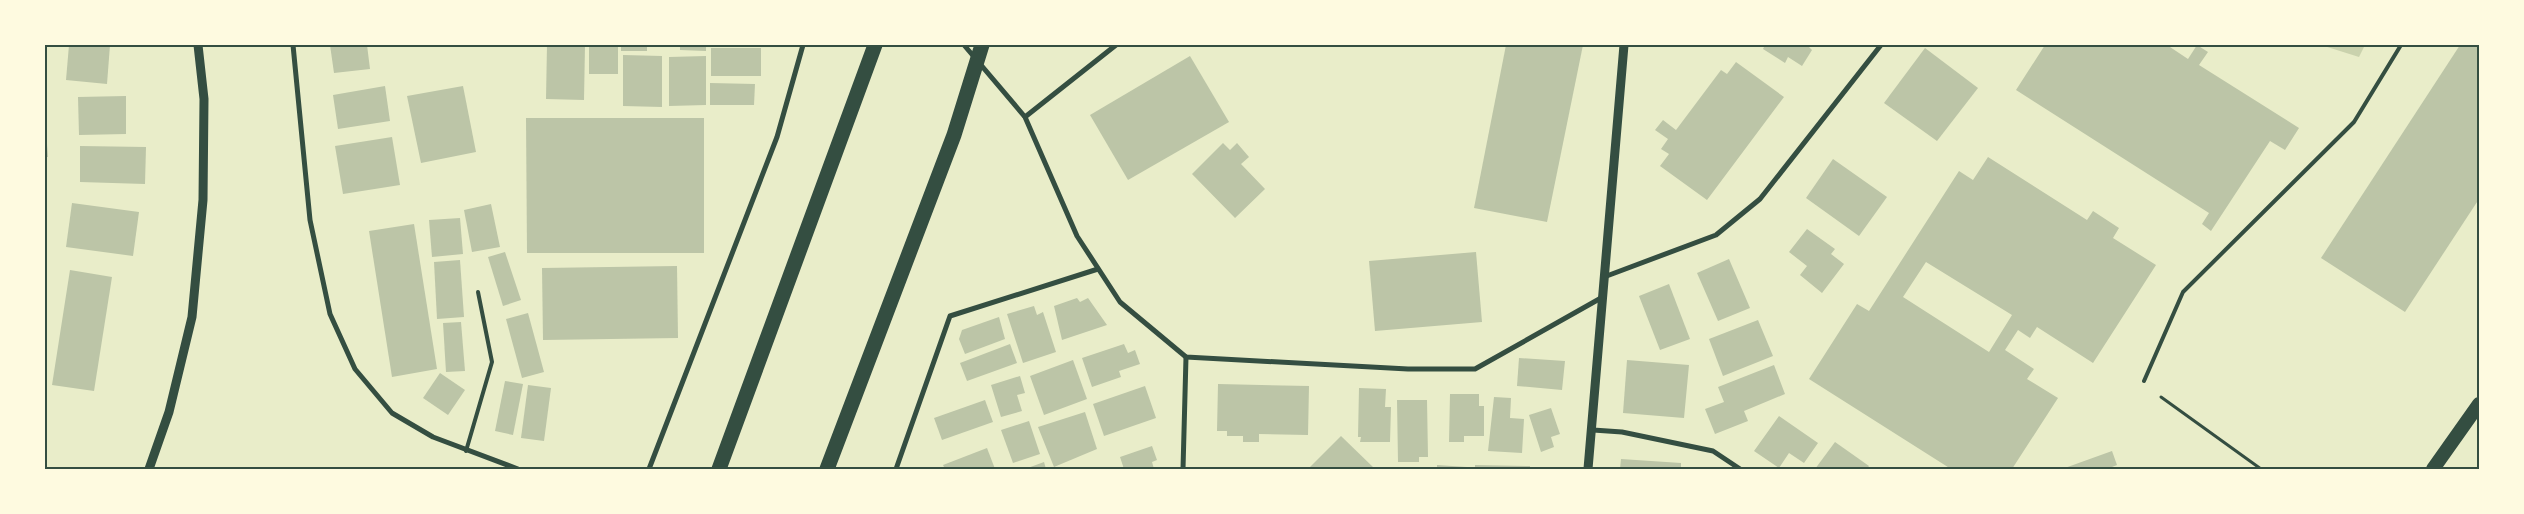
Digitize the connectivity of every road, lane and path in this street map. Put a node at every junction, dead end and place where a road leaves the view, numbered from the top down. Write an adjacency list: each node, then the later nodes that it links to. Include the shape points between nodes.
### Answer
1 (198, 45): 22 (street, via 204,99 203,200 192,317 170,412)
2 (293, 45): 21 (street, via 310,220 330,314 355,369 392,413 433,437)
3 (803, 45): 24 (street, via 777,137)
4 (875, 45): 25 (highway)
5 (964, 45): 11 (street)
6 (982, 45): 26 (highway, via 954,135)
7 (1116, 45): 11 (street)
8 (1624, 45): 13 (street)
9 (1881, 45): 13 (street, via 1760,199 1716,235)
10 (2401, 45): 17 (lane, via 2354,122 2183,292)
11 (1025, 117): 12 (street, via 1078,236)
12 (1098, 269): 16 (street, via 1120,302); 27 (street, via 950,316)
13 (1603, 277): 15 (street)
14 (478, 292): 21 (lane, via 492,362)
15 (1601, 298): 16 (street, via 1475,369 1408,369); 20 (street)
16 (1186, 357): 28 (street)
17 (2144, 382)
18 (2160, 396): 31 (path)
19 (2479, 404): 32 (highway)
20 (1593, 430): 29 (street); 30 (street, via 1622,432 1713,450)
21 (466, 450): 23 (street)
22 (149, 469)
23 (518, 469)
24 (649, 469)
25 (719, 469)
26 (827, 469)
27 (896, 469)
28 (1183, 469)
29 (1588, 469)
30 (1740, 469)
31 (2261, 469)
32 (2433, 469)

